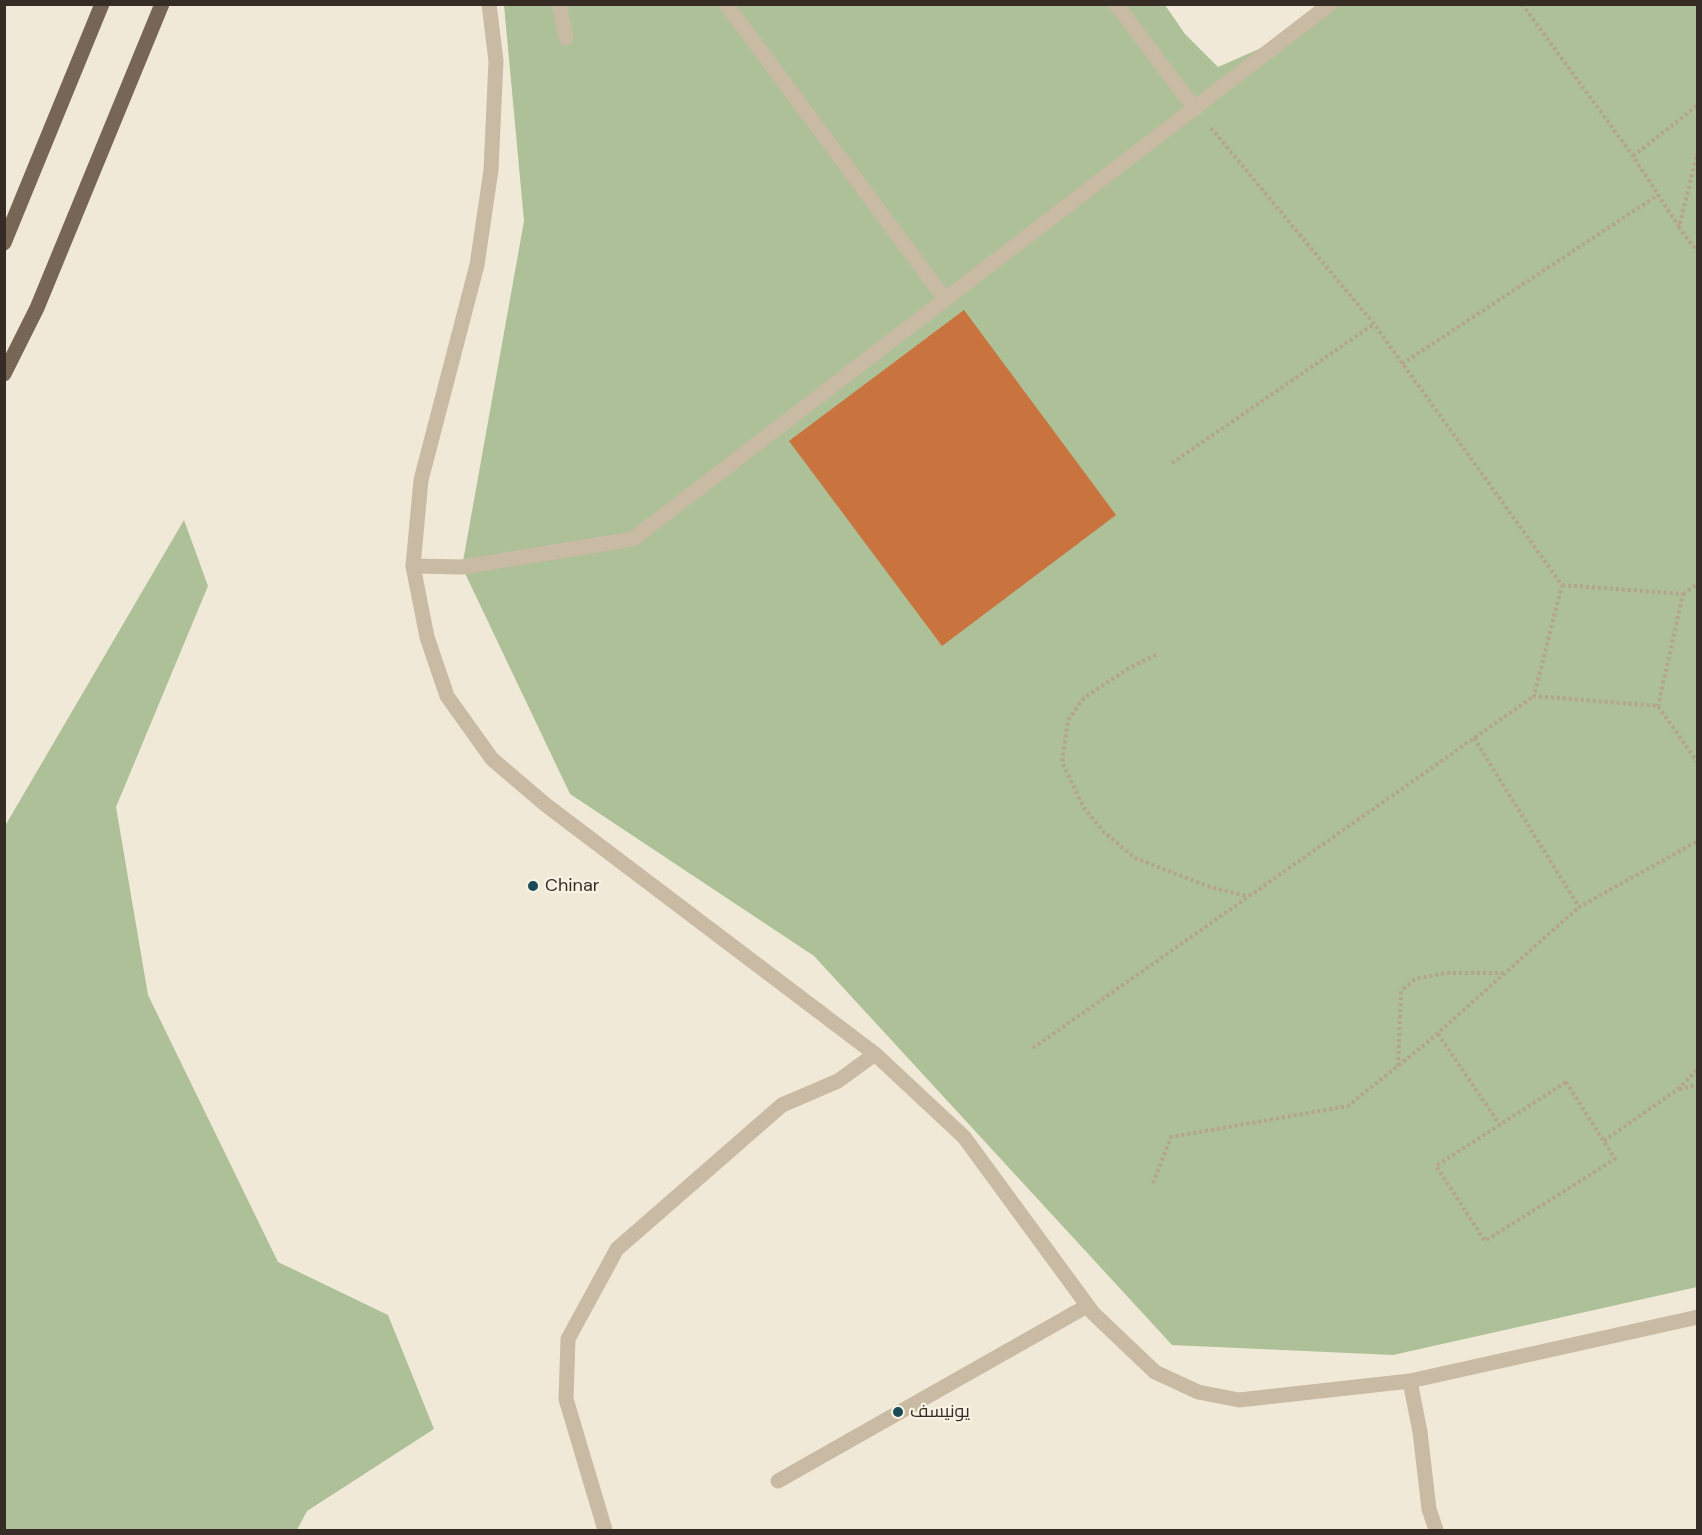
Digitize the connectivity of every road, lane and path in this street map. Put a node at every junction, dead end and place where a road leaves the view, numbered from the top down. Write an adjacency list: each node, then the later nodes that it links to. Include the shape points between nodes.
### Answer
1 (102, 4): 16 (main road)
2 (162, 4): 21 (main road, via 37,308)
3 (489, 4): 23 (street, via 496,61 491,170 477,265 421,480)
4 (559, 4): 9 (street)
5 (726, 4): 18 (street)
6 (1116, 4): 11 (street)
7 (1330, 4): 11 (street)
8 (1522, 4): 13 (path)
9 (566, 38)
10 (1698, 105): 13 (path)
11 (1195, 109): 18 (street); 19 (path)
12 (1698, 151): 15 (path)
13 (1633, 156): 14 (path)
14 (1658, 195): 15 (path); 20 (path)
15 (1680, 227): 17 (path)
16 (4, 243)
17 (1698, 253)
18 (945, 299): 23 (street, via 633,539 462,567)
19 (1374, 324): 20 (path); 22 (path)
20 (1402, 364): 25 (path)
21 (4, 374)
22 (1172, 464)
23 (413, 566): 38 (street, via 427,638 447,696 492,759 546,805)
24 (1698, 584): 26 (path)
25 (1562, 585): 26 (path); 28 (path)
26 (1683, 594): 29 (path)
27 (1156, 655): 33 (path, via 1084,698 1068,720 1062,762 1084,808 1104,832 1135,858 1210,887)
28 (1534, 696): 29 (path); 30 (path)
29 (1658, 706): 31 (path)
30 (1474, 738): 33 (path); 34 (path)
31 (1698, 764)
32 (1698, 841): 34 (path)
33 (1248, 896): 37 (path)
34 (1579, 907): 35 (path)
35 (1506, 973): 36 (path); 39 (path, via 1446,973 1415,979 1401,991)
36 (1438, 1033): 39 (path); 43 (path)
37 (1033, 1047)
38 (875, 1054): 46 (street, via 964,1137); 50 (street, via 838,1081 782,1105 617,1249 568,1339 566,1399)
39 (1398, 1066): 45 (path, via 1348,1106 1171,1137)
40 (1698, 1069): 42 (path)
41 (1698, 1085): 42 (path)
42 (1678, 1089): 44 (path)
43 (1500, 1125): 44 (path, via 1566,1082); 44 (path, via 1436,1166 1485,1241 1615,1159)
44 (1604, 1141)
45 (1153, 1183)
46 (1087, 1306): 48 (street, via 1155,1372 1198,1392 1239,1400); 49 (street)
47 (1698, 1317): 48 (street)
48 (1410, 1381): 51 (street)
49 (778, 1482)
50 (605, 1530)
51 (1436, 1530)

